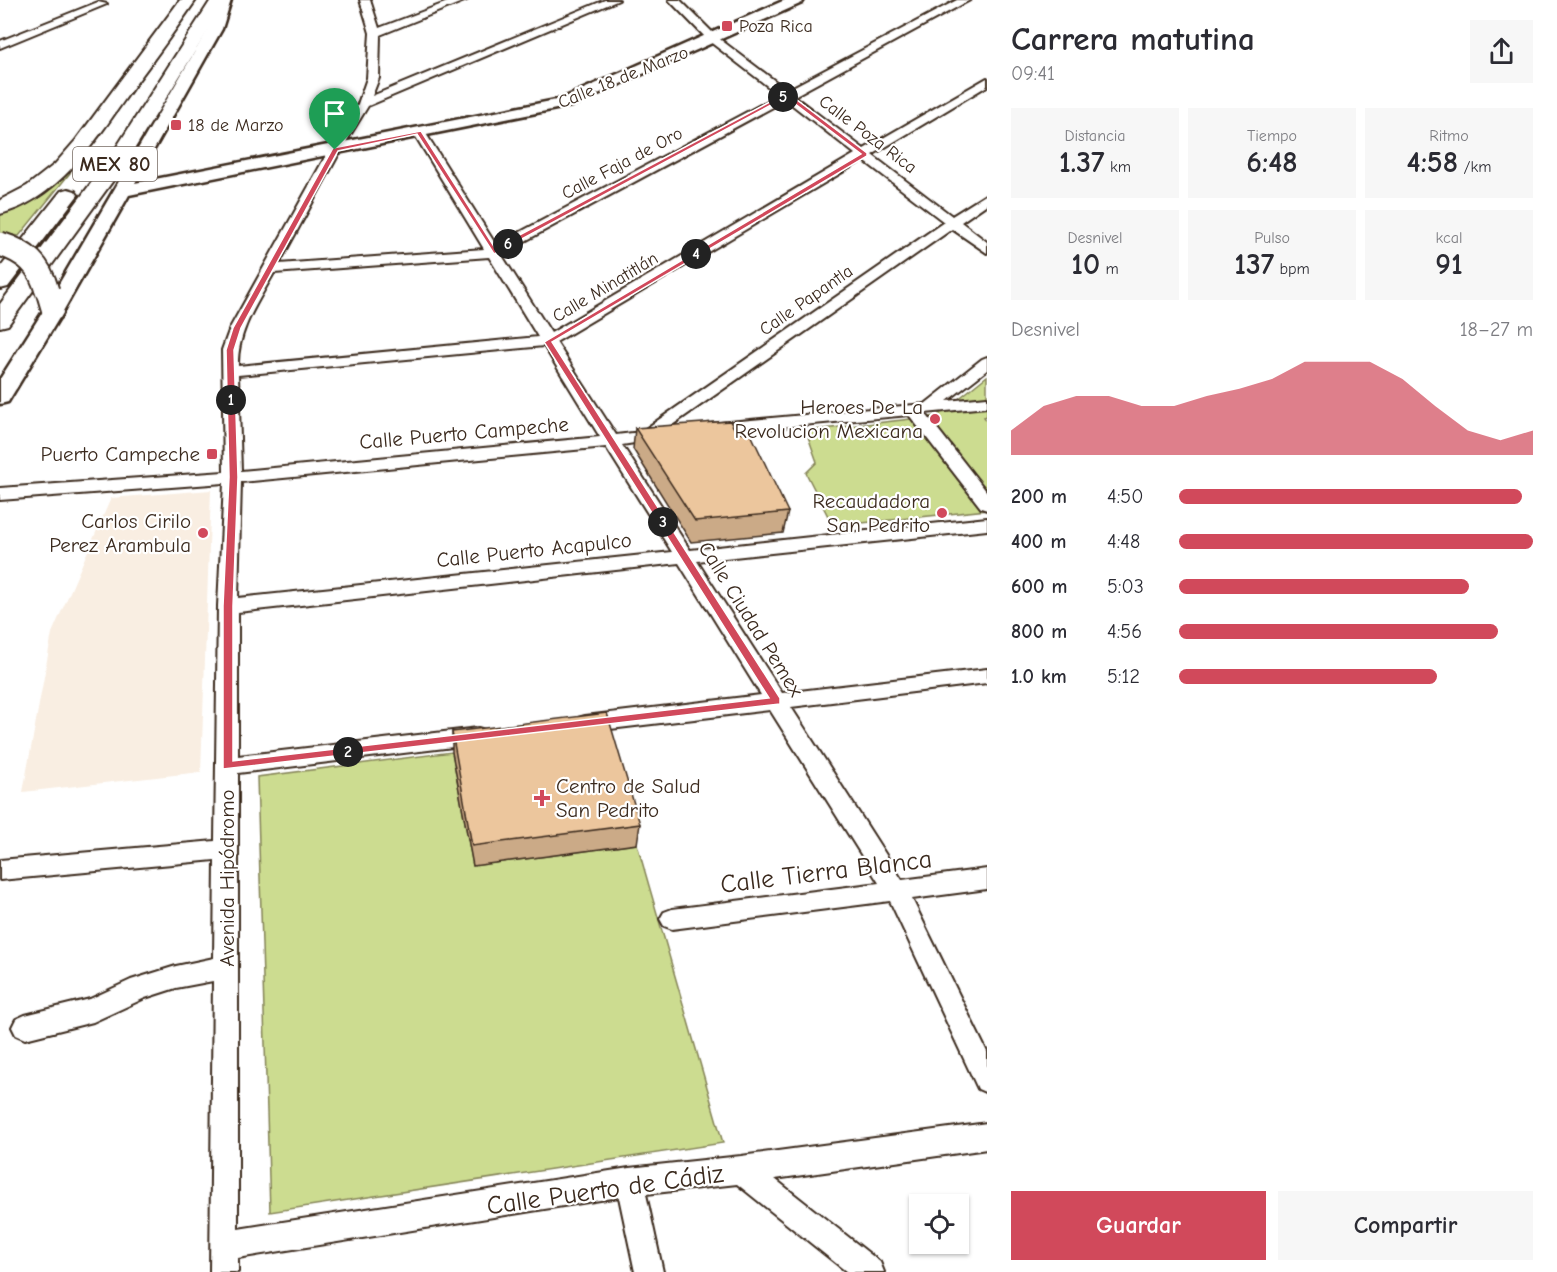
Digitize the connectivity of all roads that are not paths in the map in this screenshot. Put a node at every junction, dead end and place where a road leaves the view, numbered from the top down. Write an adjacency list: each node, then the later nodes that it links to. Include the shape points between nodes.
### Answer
1 (188, 0): 25 (main road, via 62,168 34,190)
2 (197, 0): 20 (main road, MEX 80)
3 (219, 0): 33 (main road, MEX 80, via 115,164)
4 (224, 0): 23 (street, via 215,29)
5 (365, 0): 12 (street, Avenida Hipódromo)
6 (462, 0): 12 (street)
7 (614, 0): 17 (street)
8 (674, 0): 13 (street, Calle Poza Rica)
9 (797, 0): 13 (street, Calle 18 de Marzo)
10 (965, 0): 16 (street, Calle Faja de Oro)
11 (102, 4): 14 (street)
12 (375, 33): 17 (street, Avenida Hipódromo, via 373,78)
13 (713, 39): 16 (street, Calle Poza Rica); 18 (street, Calle 18 de Marzo, via 565,103)
14 (0, 45)
15 (987, 81): 21 (street, Calle Minatitlán)
16 (787, 95): 21 (street, Calle Poza Rica); 29 (street, Calle Faja de Oro)
17 (364, 104): 19 (street, Avenida Hipódromo)
18 (419, 132): 19 (street, Calle 18 de Marzo); 29 (street, Calle Ciudad Pemex)
19 (335, 150): 23 (street, Calle 18 de Marzo); 30 (street, Avenida Hipódromo)
20 (98, 153)
21 (865, 154): 26 (street, Calle Poza Rica); 34 (street, Calle Minatitlán)
22 (78, 181): 31 (main road, MEX 80)
23 (123, 191): 32 (street)
24 (987, 198): 26 (street, Calle Papantla)
25 (0, 208)
26 (952, 221): 28 (street, Calle Poza Rica); 40 (street, Calle Papantla)
27 (0, 244): 32 (main road, bridge, via 33,259 41,271)
28 (987, 249)
29 (494, 252): 30 (street, Calle Faja de Oro); 34 (street, Calle Ciudad Pemex)
30 (270, 269): 36 (street, Avenida Hipódromo, via 237,328 230,350)
31 (0, 282)
32 (52, 314): 37 (street)
33 (0, 320)
34 (548, 342): 36 (street, Calle Minatitlán); 41 (street, Calle Ciudad Pemex)
35 (987, 362): 39 (street)
36 (230, 371): 42 (street, Avenida Hipódromo)
37 (2, 390)
38 (987, 402): 39 (street, Calle Puerto Campeche)
39 (922, 409): 40 (street, Calle Puerto Campeche); 44 (street)
40 (647, 435): 41 (street, Calle Puerto Campeche)
41 (612, 441): 42 (street, Calle Puerto Campeche); 46 (street, Calle Ciudad Pemex)
42 (233, 477): 43 (street, Calle Puerto Campeche); 47 (street, Avenida Hipódromo)
43 (0, 494)
44 (987, 504)
45 (987, 524): 46 (street, Calle Puerto Acapulco)
46 (685, 556): 47 (street, Calle Puerto Acapulco); 49 (street, Calle Ciudad Pemex)
47 (228, 606): 52 (street, Avenida Hipódromo)
48 (987, 676): 49 (street)
49 (776, 701): 50 (street); 56 (street, Calle Ciudad Pemex)
50 (566, 726)
51 (496, 734): 52 (street)
52 (227, 766): 53 (street, Avenida Hipódromo)
53 (226, 849): 54 (street); 58 (street, Avenida Hipódromo)
54 (0, 870)
55 (987, 879): 56 (street, Calle Tierra Blanca)
56 (897, 892): 57 (street, Calle Tierra Blanca); 60 (street, Calle Ciudad Pemex)
57 (672, 919)
58 (226, 967): 59 (street, via 167,979 93,1010); 64 (street, Avenida Hipódromo)
59 (25, 1027)
60 (987, 1080)
61 (987, 1136): 62 (street, Calle Puerto de Cádiz)
62 (741, 1170): 63 (street, Calle Puerto de Cádiz); 66 (street)
63 (629, 1182): 64 (street, Calle Puerto de Cádiz); 65 (street)
64 (224, 1259)
65 (649, 1272)
66 (870, 1272)

